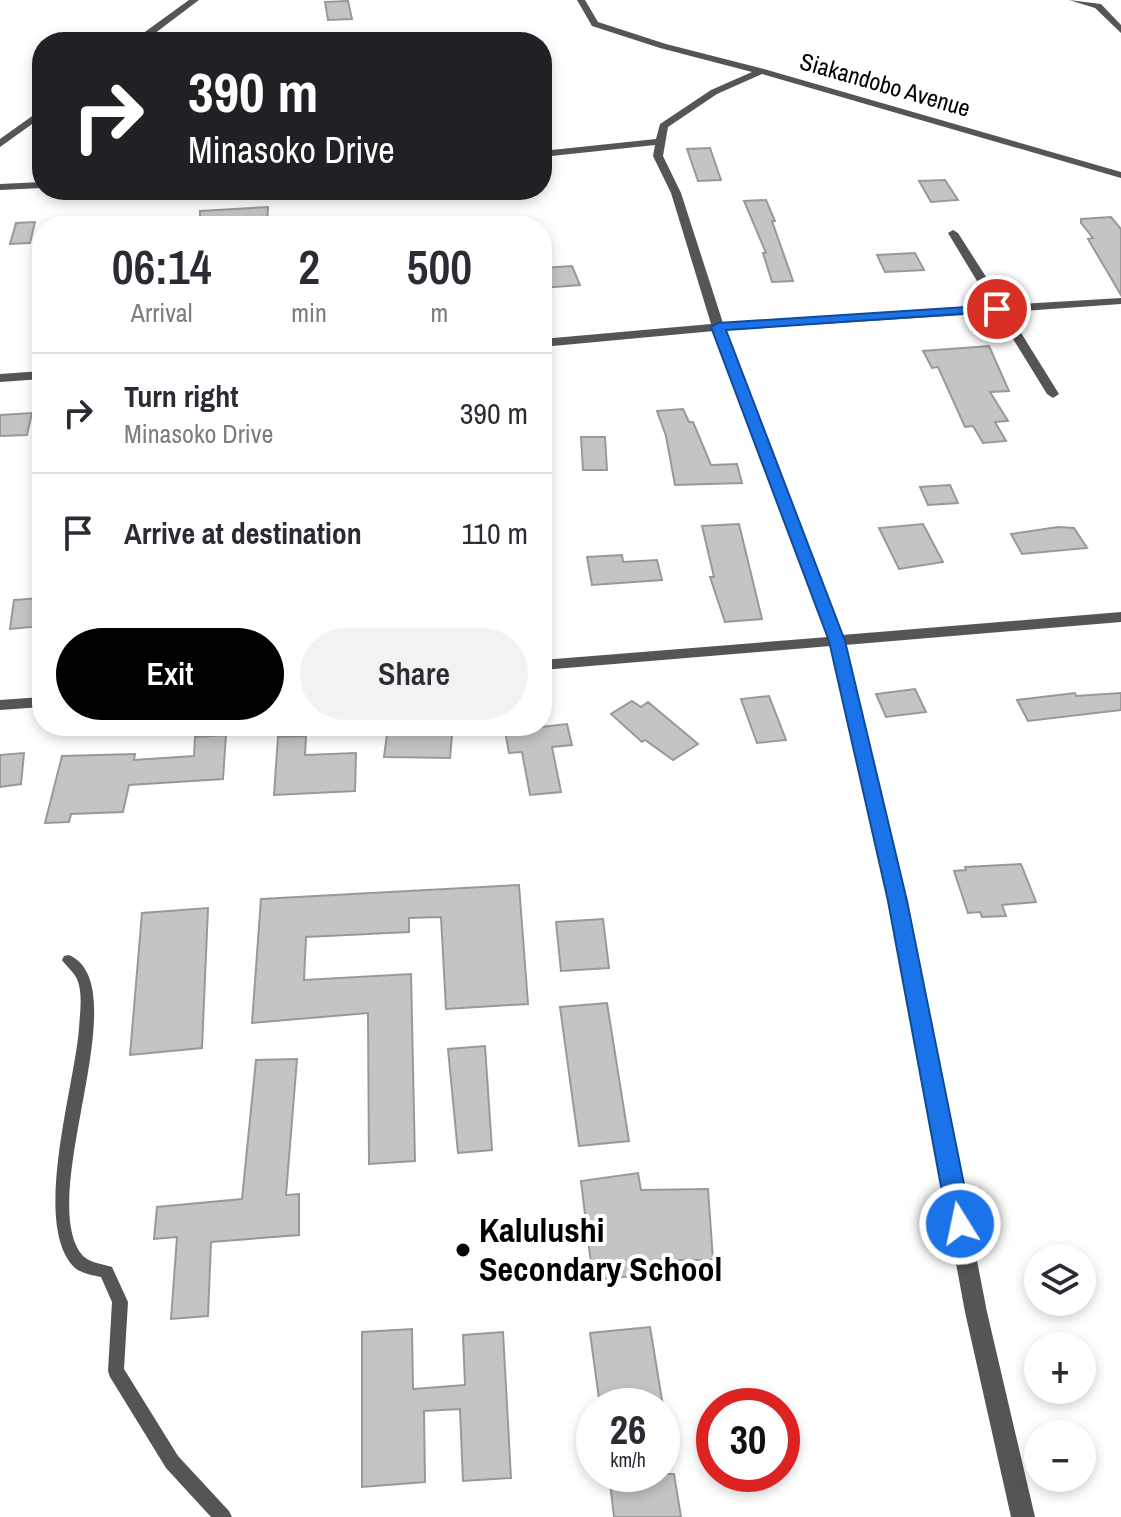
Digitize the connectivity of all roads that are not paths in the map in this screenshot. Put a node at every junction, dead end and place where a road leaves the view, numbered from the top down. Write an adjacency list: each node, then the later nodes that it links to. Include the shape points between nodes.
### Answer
1 (195, 0): 6 (street)
2 (581, 0): 7 (street, via 595,24)
3 (1073, 0): 4 (street)
4 (1097, 3): 5 (street)
5 (1121, 30)
6 (151, 32)
7 (761, 71): 9 (street, Siakandobo Avenue, via 672,119 663,126); 12 (street, Siakandobo Avenue)
8 (32, 120): 10 (street)
9 (659, 142): 11 (street); 18 (street, via 658,156 676,193)
10 (0, 144)
11 (552, 153)
12 (1121, 175)
13 (32, 185): 14 (street)
14 (0, 187)
15 (953, 233): 17 (street)
16 (1121, 301): 17 (street)
17 (997, 309): 18 (street); 22 (street)
18 (718, 327): 19 (street); 24 (street)
19 (552, 342)
20 (32, 376): 21 (street)
21 (0, 378)
22 (1053, 394)
23 (1121, 617): 24 (street)
24 (837, 641): 25 (street); 30 (street, via 898,901 976,1312)
25 (552, 664)
26 (32, 703): 27 (street)
27 (0, 705)
28 (69, 960): 29 (lane, via 83,977 88,1007 64,1174 64,1242 78,1262 106,1272 120,1302 116,1371 172,1462)
29 (223, 1517)
30 (1023, 1517)

